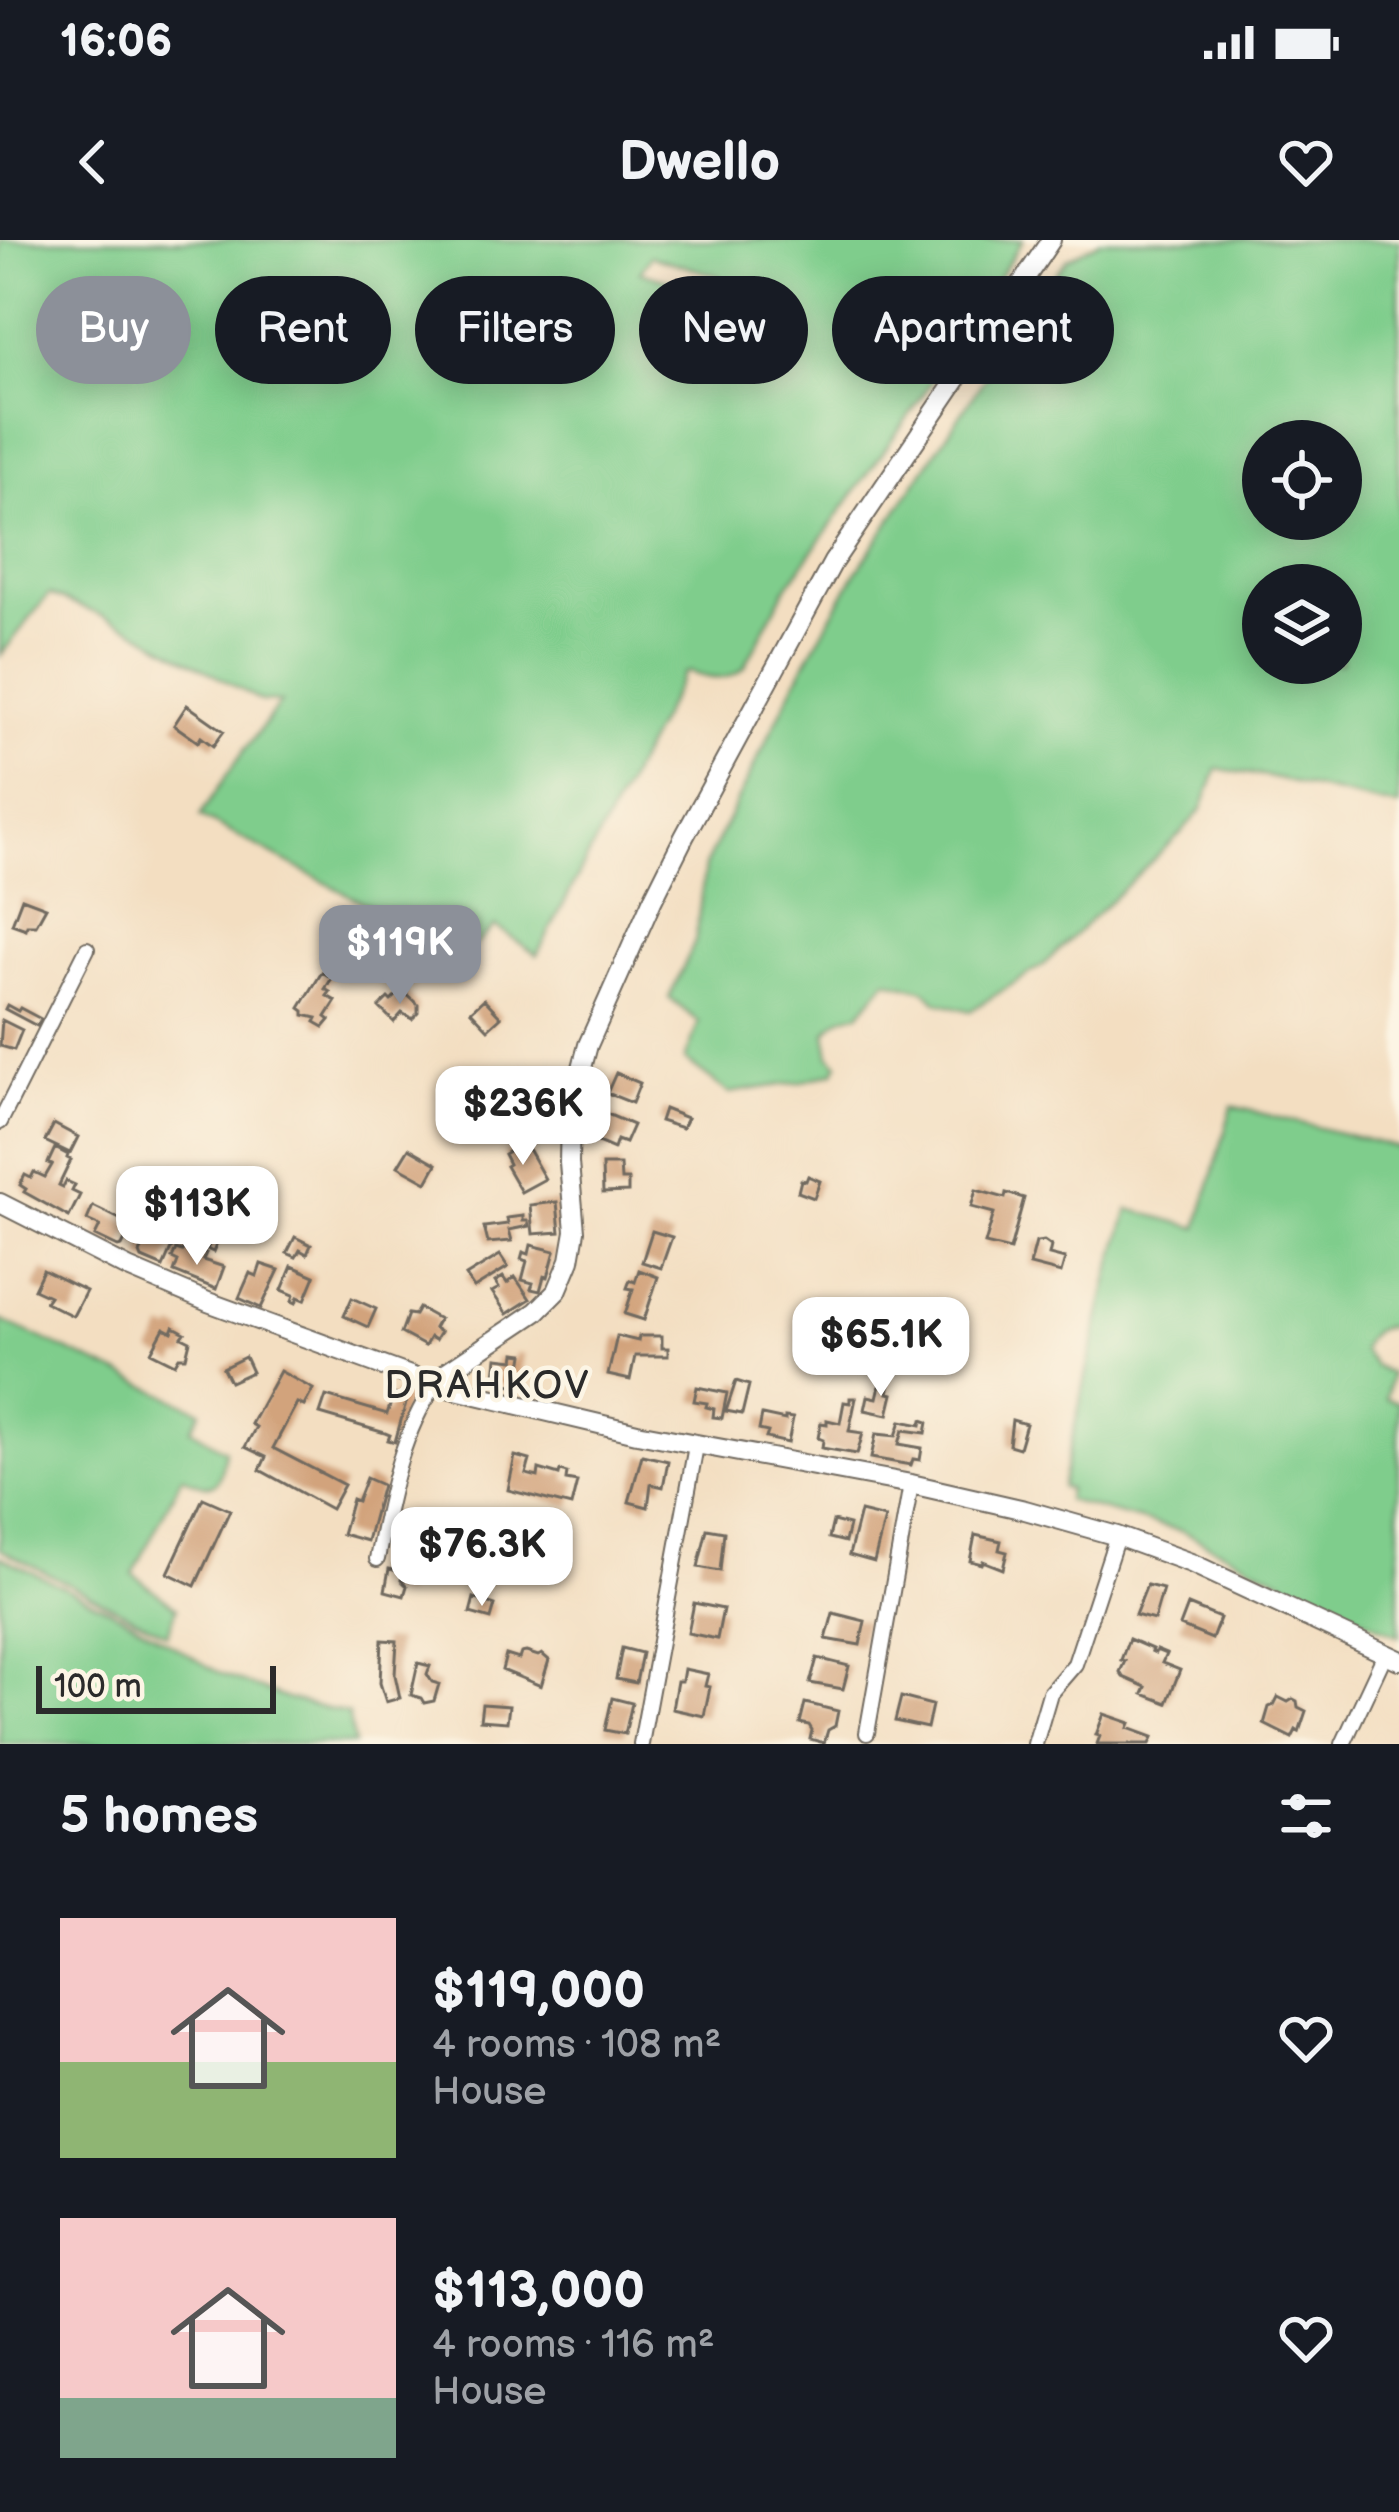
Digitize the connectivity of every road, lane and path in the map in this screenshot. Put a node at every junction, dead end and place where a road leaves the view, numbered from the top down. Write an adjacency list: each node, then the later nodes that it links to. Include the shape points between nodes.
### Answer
1 (1051, 240): 5 (street, via 833,562 652,901 588,1045 570,1113 575,1231 557,1291)
2 (87, 950): 3 (street)
3 (0, 1122)
4 (0, 1204): 5 (street, via 208,1302)
5 (435, 1384): 6 (street); 9 (street, via 406,1443)
6 (696, 1446): 7 (street); 12 (street)
7 (911, 1484): 8 (street); 11 (street)
8 (1117, 1536): 10 (street); 13 (street, via 1076,1664 1051,1693)
9 (377, 1559)
10 (1392, 1657): 14 (street)
11 (867, 1733)
12 (640, 1744)
13 (1035, 1744)
14 (1343, 1744)

